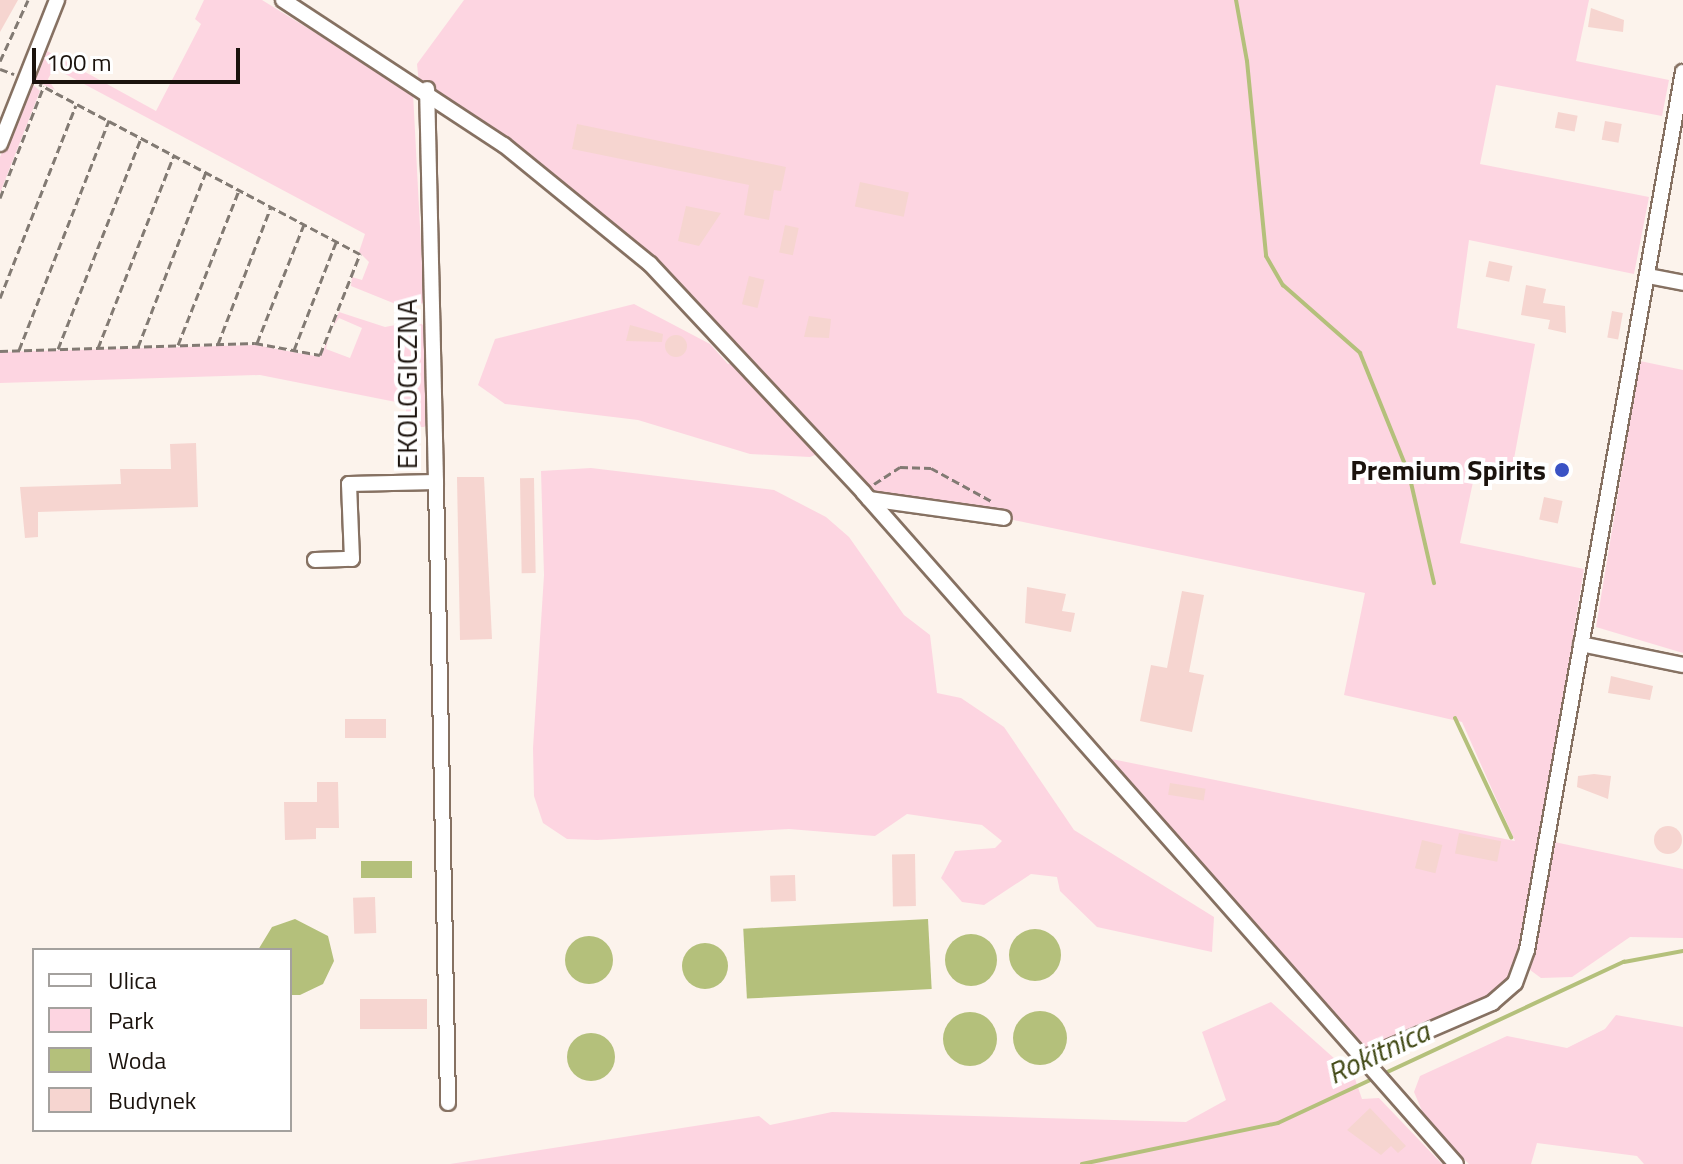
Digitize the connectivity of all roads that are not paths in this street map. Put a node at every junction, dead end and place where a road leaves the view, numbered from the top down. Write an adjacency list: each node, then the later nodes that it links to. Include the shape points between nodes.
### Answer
1 (57, 0): 5 (street)
2 (283, 0): 4 (street)
3 (1683, 72): 6 (street)
4 (427, 89): 8 (street, EKOLOGICZNA); 9 (street, via 650,264)
5 (0, 144)
6 (1648, 276): 7 (street); 12 (street)
7 (1683, 283)
8 (436, 482): 11 (street, EKOLOGICZNA, via 349,484 352,559); 15 (street)
9 (866, 496): 10 (street); 14 (street)
10 (1004, 518)
11 (315, 560)
12 (1581, 644): 13 (street); 14 (street, via 1527,950 1515,983 1492,1003)
13 (1683, 665)
14 (1366, 1064): 16 (street)
15 (448, 1103)
16 (1456, 1164)

